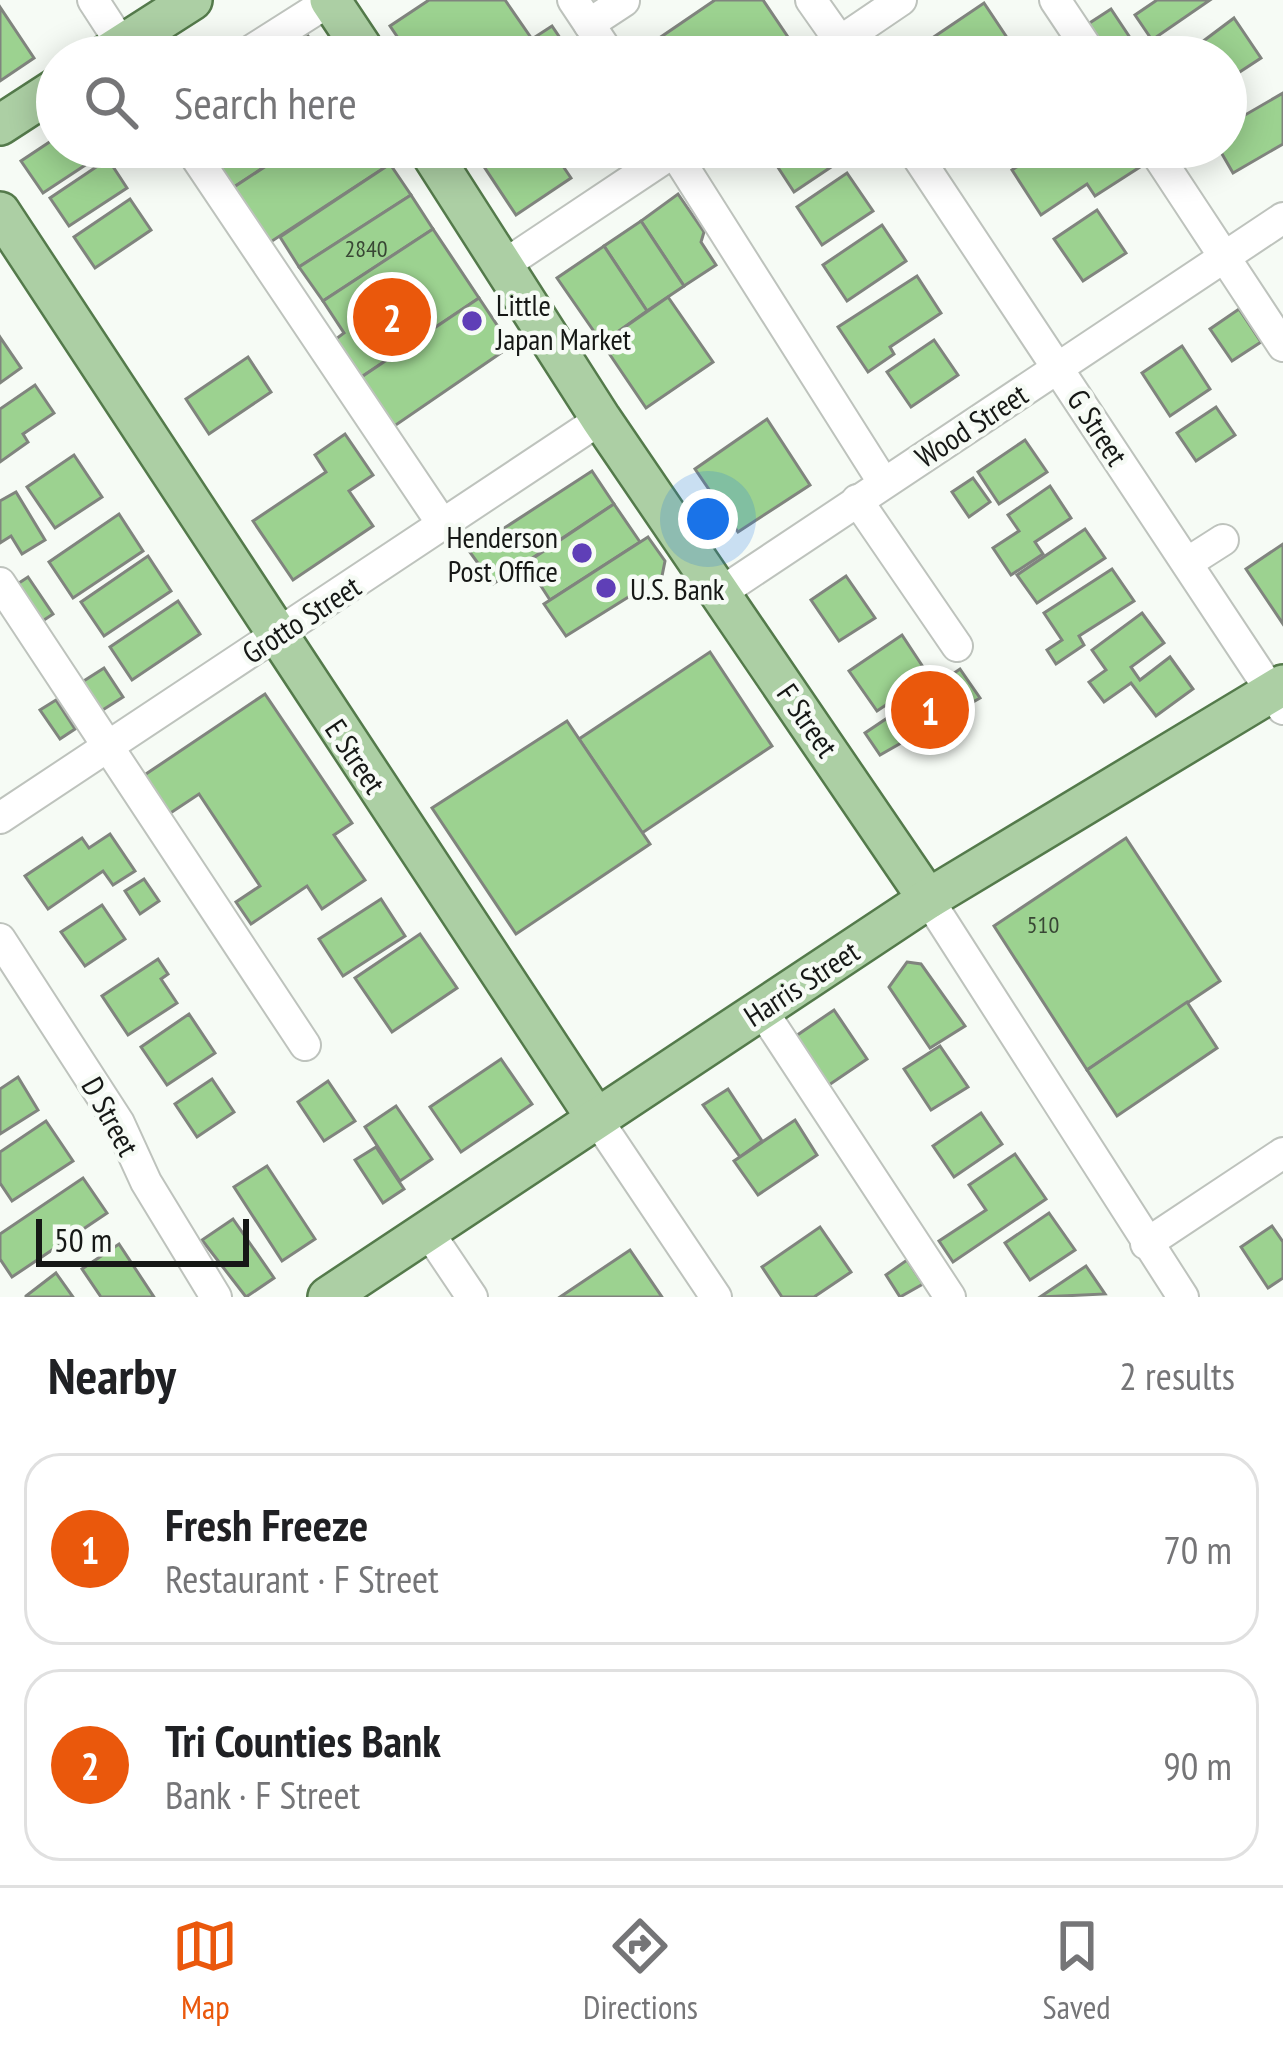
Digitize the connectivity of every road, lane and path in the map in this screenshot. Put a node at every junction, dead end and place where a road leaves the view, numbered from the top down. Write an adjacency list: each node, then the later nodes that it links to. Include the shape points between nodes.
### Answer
1 (93, 0): 9 (street)
2 (192, 0): 10 (main road)
3 (330, 0): 11 (street); 12 (main road)
4 (811, 0): 13 (street)
5 (901, 0): 14 (street)
6 (1055, 0): 15 (street)
7 (624, 1): 8 (street)
8 (581, 12)
9 (111, 36)
10 (142, 36)
11 (274, 36)
12 (354, 36)
13 (828, 36)
14 (856, 36)
15 (1079, 36)
16 (36, 102): 17 (main road)
17 (0, 125)
18 (204, 168): 32 (street, via 410,462)
19 (441, 168): 27 (main road, F Street)
20 (648, 168): 27 (street)
21 (687, 168): 31 (street)
22 (925, 168): 29 (street, G Street)
23 (1166, 168): 26 (street)
24 (0, 212): 37 (main road, E Street)
25 (1283, 218): 26 (street, Wood Street)
26 (1224, 257): 28 (street); 29 (street, Wood Street)
27 (504, 265): 30 (main road, F Street, via 551,367)
28 (1283, 346)
29 (1059, 367): 31 (street, Wood Street); 34 (street, G Street)
30 (602, 419): 32 (street, Grotto Street); 36 (main road, F Street)
31 (870, 491): 36 (street, Wood Street); 38 (street)
32 (443, 525): 37 (street, Grotto Street)
33 (1223, 540): 34 (street)
34 (1187, 563): 39 (street, G Street)
35 (0, 584): 40 (street)
36 (720, 593): 42 (main road, F Street)
37 (276, 635): 40 (street, Grotto Street); 46 (main road, E Street)
38 (957, 646)
39 (1280, 695): 42 (main road, Harris Street)
40 (109, 746): 41 (street, Grotto Street); 45 (street)
41 (0, 818)
42 (928, 899): 44 (main road, Harris Street); 49 (street, F Street)
43 (0, 939): 50 (street, D Street, via 119,1123)
44 (761, 1009): 46 (main road, Harris Street); 54 (street)
45 (305, 1045)
46 (596, 1118): 48 (main road, Harris Street); 53 (street, E Street)
47 (1283, 1153): 49 (street)
48 (427, 1230): 51 (main road, Harris Street); 52 (street)
49 (1146, 1244): 55 (street, F Street)
50 (216, 1297)
51 (328, 1297)
52 (472, 1297)
53 (716, 1297)
54 (950, 1297)
55 (1183, 1297)

